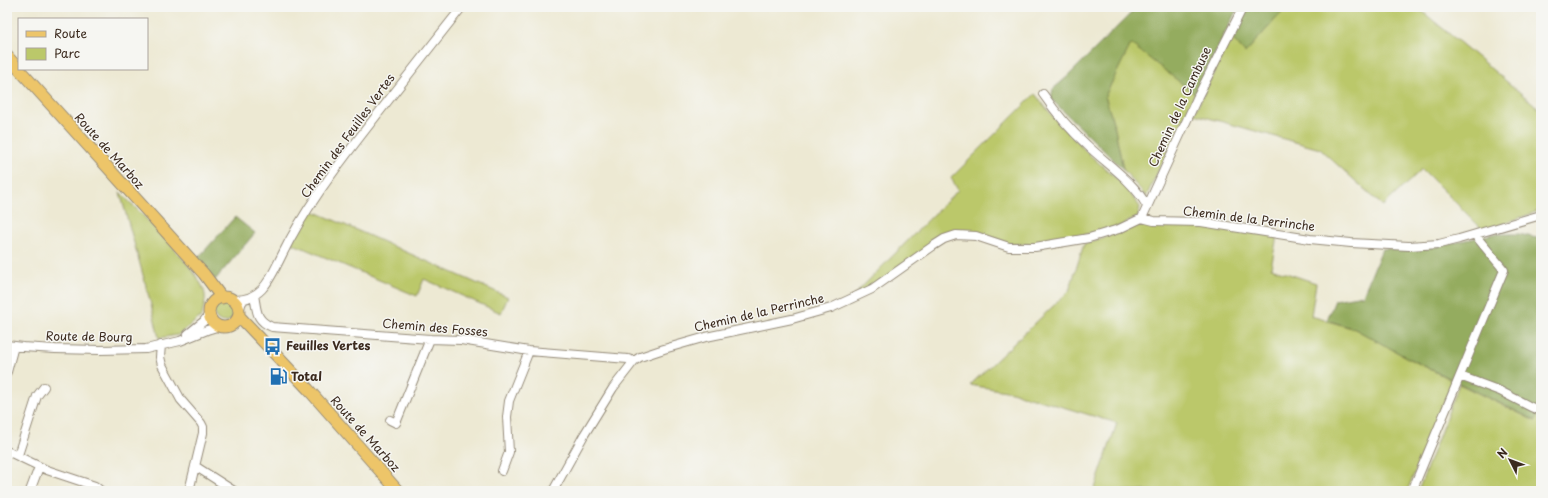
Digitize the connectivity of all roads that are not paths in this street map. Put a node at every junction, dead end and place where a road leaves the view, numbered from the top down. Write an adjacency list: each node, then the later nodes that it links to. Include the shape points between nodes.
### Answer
1 (462, 7): 11 (street, Chemin des Feuilles Vertes, via 330,176 294,232 268,282)
2 (1242, 7): 7 (street, Chemin de la Cambuse)
3 (7, 56): 4 (main road, Route de Marboz)
4 (18, 68)
5 (20, 70): 14 (main road, Route de Marboz, via 193,263)
6 (1043, 94): 7 (street, via 1066,124 1132,185)
7 (1147, 206): 9 (street, Chemin de la Cambuse)
8 (1541, 215): 10 (street, Chemin de la Perrinche)
9 (1142, 218): 10 (street, Chemin de la Perrinche, via 1154,221 1201,222 1310,239 1381,246 1439,244); 24 (street, Chemin de la Perrinche, via 1119,229 1089,238 1035,247 1010,247 976,236 956,235 933,246 872,289 832,308 706,337)
10 (1475, 235): 26 (street, via 1504,270)
11 (254, 295): 12 (street, Chemin des Feuilles Vertes); 18 (street, Chemin des Fosses, via 258,315 264,323 272,327)
12 (245, 299): 13 (street); 15 (street)
13 (233, 300): 14 (main road); 15 (main road)
14 (215, 304): 16 (main road, via 212,321); 19 (street, Route de Bourg, via 196,328)
15 (239, 313): 17 (main road); 20 (main road, Route de Marboz)
16 (220, 326): 17 (main road); 19 (street, Route de Bourg)
17 (231, 326): 20 (main road, Route de Marboz, via 245,331)
18 (430, 339): 23 (street, Chemin des Fosses, via 461,340); 29 (street, via 396,423)
19 (170, 343): 22 (street, Route de Bourg)
20 (263, 343): 39 (main road, Route de Marboz, via 308,389)
21 (11, 345): 22 (street, Route de Bourg, via 129,350); 25 (street)
22 (162, 345): 32 (street, via 162,365 181,400 202,427 203,433)
23 (529, 351): 24 (street, Chemin des Fosses); 34 (street, via 509,401 509,452)
24 (634, 361): 40 (street, Chemin de la Perrinche, via 613,388)
25 (7, 372)
26 (1460, 376): 28 (street, via 1500,391); 41 (street)
27 (44, 387): 31 (street, via 37,396)
28 (1541, 411)
29 (390, 420)
30 (7, 450): 31 (street)
31 (18, 455): 33 (street)
32 (195, 466): 37 (street); 38 (street)
33 (38, 467): 35 (street); 36 (street, via 95,486)
34 (502, 471)
35 (30, 491)
36 (101, 491)
37 (189, 491)
38 (234, 491)
39 (398, 491)
40 (552, 491)
41 (1412, 491)

